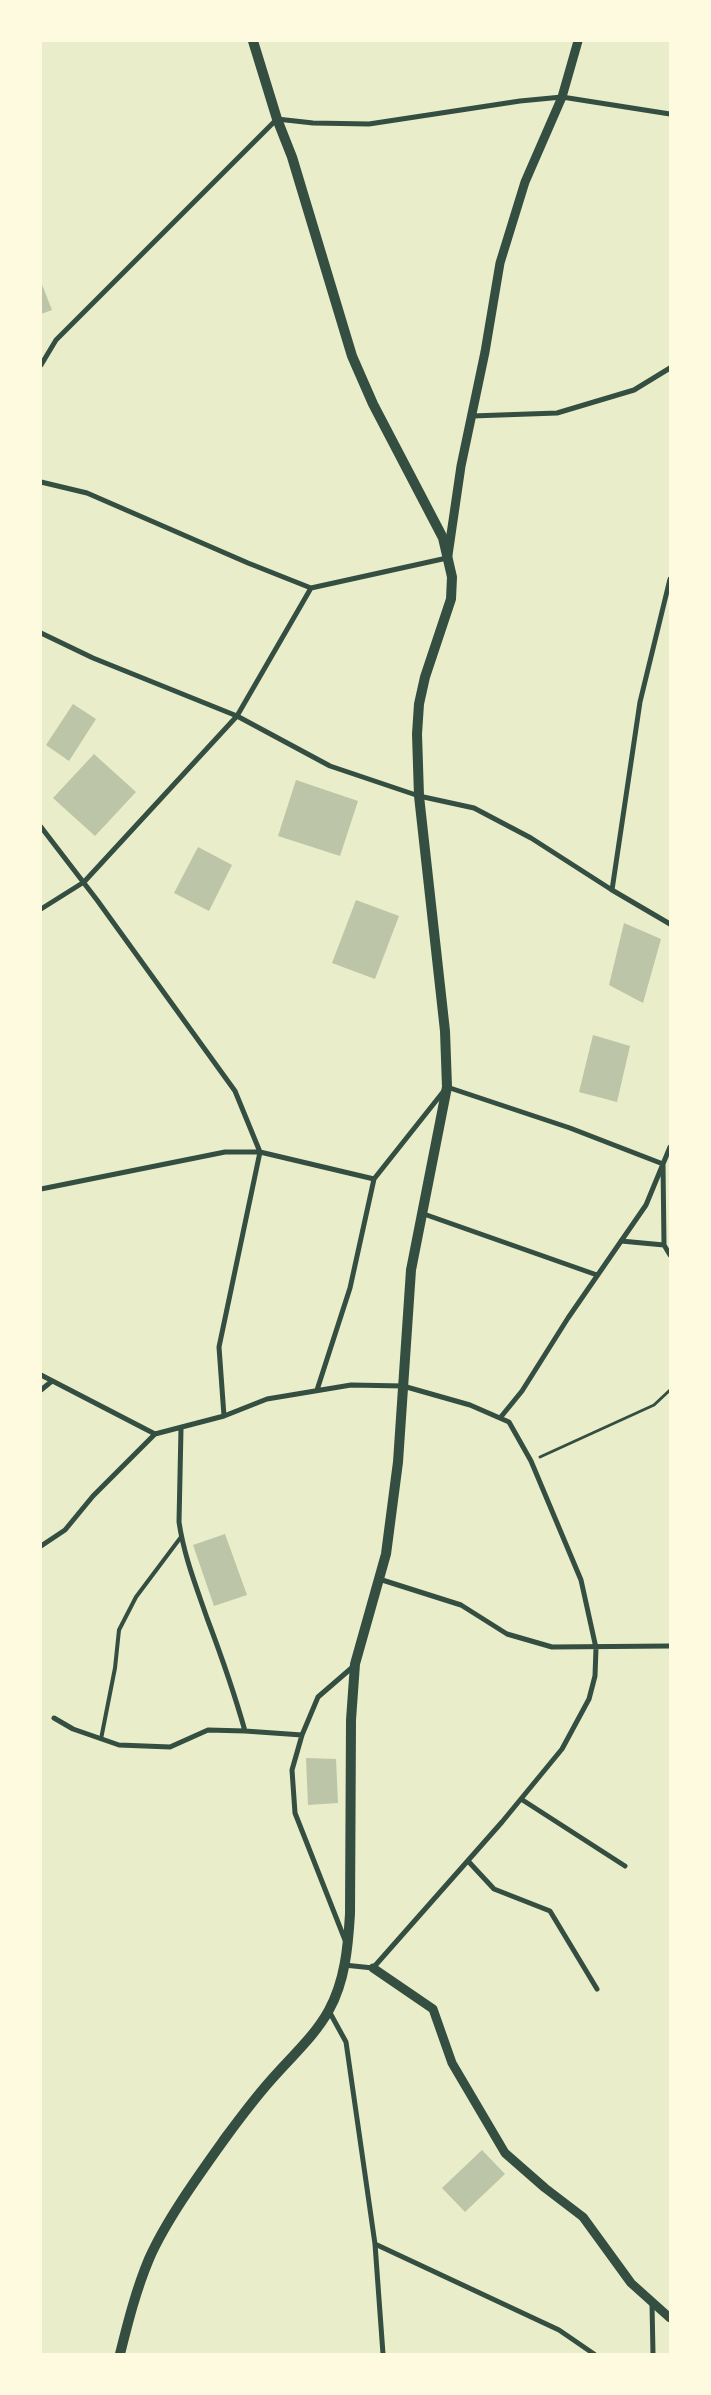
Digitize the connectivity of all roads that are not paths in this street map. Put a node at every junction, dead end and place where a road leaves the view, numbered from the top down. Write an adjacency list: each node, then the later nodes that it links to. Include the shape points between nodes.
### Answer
1 (253, 41): 5 (main road)
2 (578, 41): 3 (street)
3 (562, 97): 4 (street); 5 (street, via 369,124); 8 (street, via 525,182 500,262)
4 (670, 114)
5 (278, 120): 6 (street, via 56,340); 10 (main road, via 352,356 373,404 428,507)
6 (41, 365)
7 (670, 368): 8 (street, via 634,390 557,413)
8 (472, 416): 10 (street)
9 (41, 482): 12 (street, via 87,493)
10 (447, 558): 12 (street); 15 (main road, via 452,577 451,599 419,704)
11 (670, 579): 18 (street, via 640,702)
12 (311, 588): 14 (street)
13 (41, 633): 14 (street, via 93,658)
14 (237, 716): 15 (street, via 330,766); 17 (street)
15 (419, 796): 18 (street, via 474,808 531,838); 21 (main road, via 445,1031)
16 (41, 827): 17 (street)
17 (84, 882): 19 (street); 23 (street, via 235,1091)
18 (612, 890): 20 (street)
19 (41, 909)
20 (670, 924)
21 (447, 1087): 24 (street); 25 (street); 27 (main road)
22 (670, 1147): 24 (street)
23 (260, 1152): 25 (street); 26 (street, via 225,1152); 37 (street, via 219,1347)
24 (664, 1164): 28 (street, via 646,1205); 29 (street)
25 (374, 1179): 36 (street, via 350,1288)
26 (41, 1189)
27 (422, 1213): 31 (street); 34 (main road, via 411,1270)
28 (622, 1241): 29 (street); 31 (street)
29 (664, 1245): 30 (street)
30 (670, 1255)
31 (597, 1275): 38 (street, via 522,1391)
32 (41, 1375): 33 (street)
33 (52, 1381): 35 (street); 40 (street)
34 (403, 1386): 36 (street, via 351,1385); 38 (street, via 470,1405); 43 (main road, via 394,1503)
35 (41, 1390)
36 (318, 1390): 37 (street, via 267,1399)
37 (224, 1416): 39 (street)
38 (500, 1418): 45 (street, via 509,1422 531,1461 581,1580)
39 (181, 1428): 40 (street); 41 (street)
40 (155, 1434): 42 (street, via 65,1530)
41 (181, 1537): 48 (street); 50 (lane, via 136,1597 119,1630)
42 (41, 1546)
43 (379, 1579): 45 (street, via 461,1605 507,1634 552,1647); 46 (main road)
44 (670, 1646): 45 (street)
45 (596, 1648): 51 (street, via 595,1676 589,1699 562,1749)
46 (355, 1664): 49 (street, via 318,1696); 54 (main road, via 351,1720)
47 (54, 1718): 50 (street, via 73,1729)
48 (245, 1731): 49 (street); 50 (street, via 208,1730 170,1747 119,1745)
49 (302, 1735): 54 (street, via 292,1770 295,1813)
50 (101, 1738)
51 (521, 1799): 52 (street); 53 (street)
52 (468, 1861): 56 (street); 57 (street, via 494,1889 550,1911)
53 (625, 1866)
54 (348, 1946): 55 (main road)
55 (344, 1965): 56 (street); 58 (main road)
56 (374, 1968): 60 (street, via 432,2009 452,2063 505,2153 583,2217 631,2283)
57 (597, 1989)
58 (329, 2011): 59 (street, via 346,2042); 62 (main road, via 258,2095 180,2205 149,2258)
59 (375, 2244): 63 (street); 64 (street, via 559,2330)
60 (652, 2303): 61 (street); 65 (street)
61 (670, 2318)
62 (120, 2354)
63 (383, 2354)
64 (594, 2354)
65 (653, 2354)

